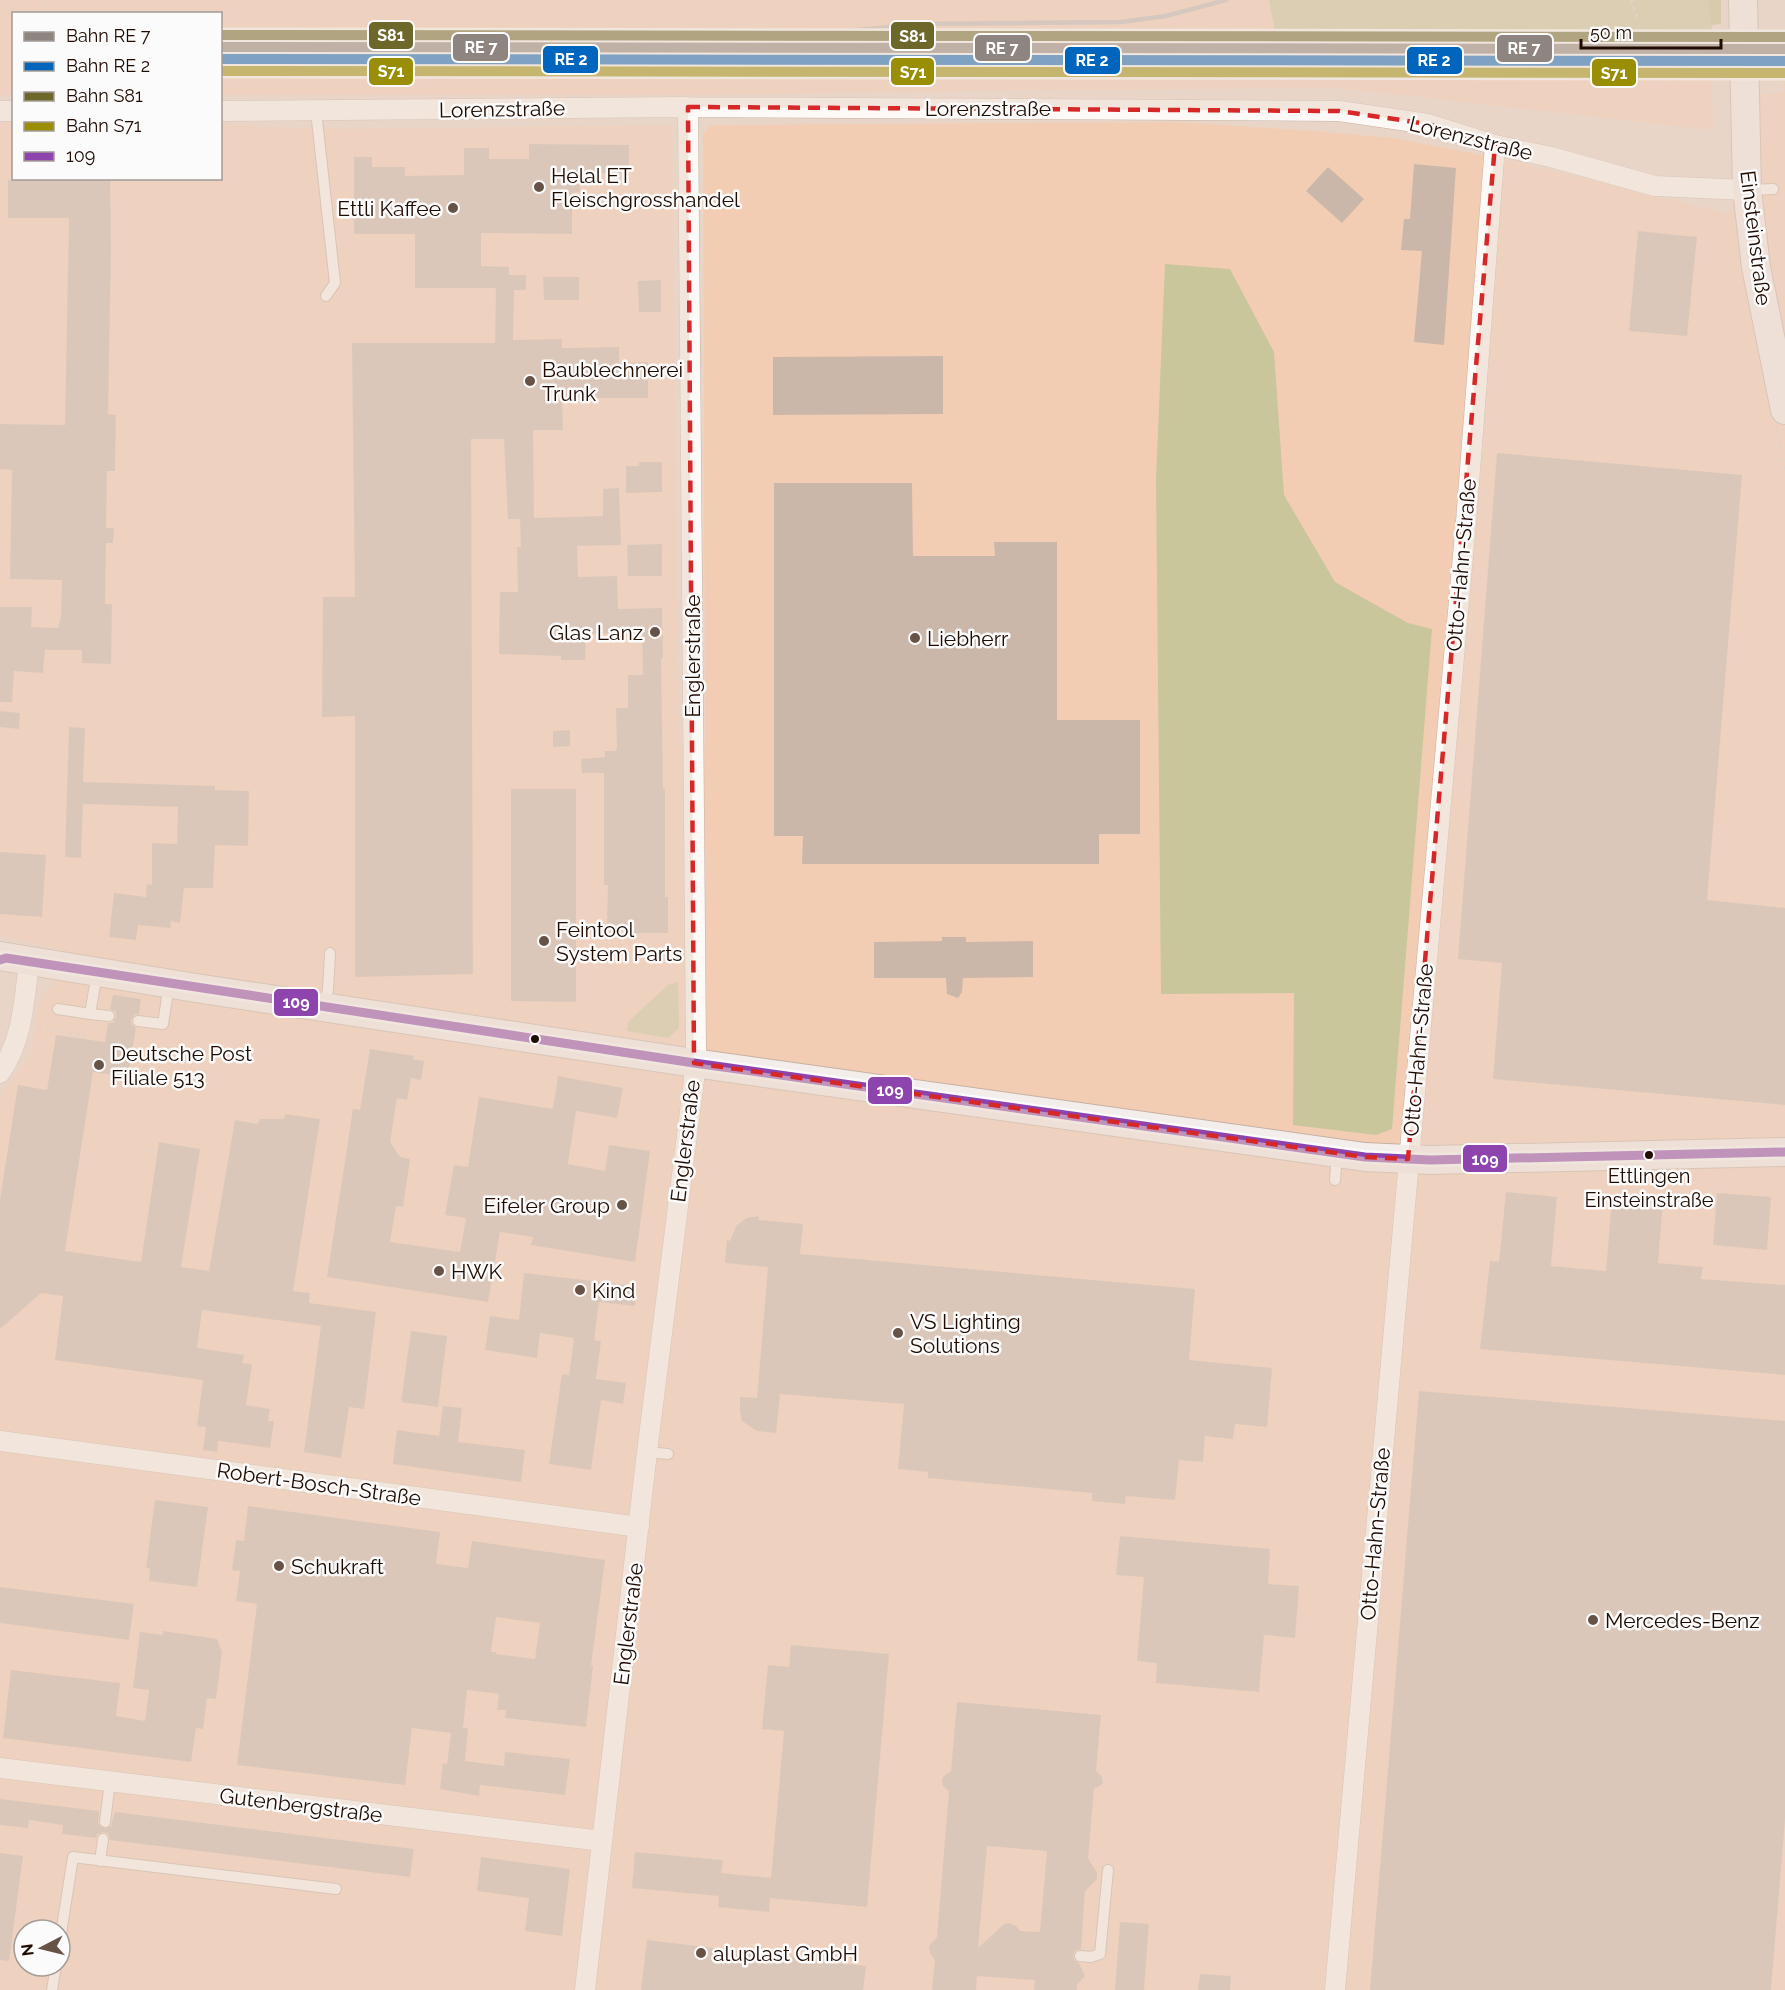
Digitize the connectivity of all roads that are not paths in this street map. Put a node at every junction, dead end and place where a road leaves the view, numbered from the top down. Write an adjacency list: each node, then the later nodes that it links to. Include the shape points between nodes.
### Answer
1 (1743, 0): 6 (street, Einsteinstraße, via 1743,65)
2 (688, 107): 4 (street, Lorenzstraße); 5 (street, Lorenzstraße, via 1340,111 1428,124); 18 (street, Englerstraße)
3 (222, 111): 4 (street, Lorenzstraße)
4 (316, 111): 7 (lane, via 335,283)
5 (1495, 145): 6 (street, Lorenzstraße, via 1655,186); 21 (street, Otto-Hahn-Straße, via 1466,522)
6 (1760, 190): 8 (street, Einsteinstraße, via 1756,267)
7 (326, 296)
8 (1785, 410)
9 (330, 953): 13 (lane)
10 (9, 959): 11 (street); 19 (street, via 20,1025 11,1057)
11 (97, 972): 12 (street); 15 (lane)
12 (170, 983): 13 (street); 17 (lane, via 163,1024)
13 (324, 1007): 18 (street)
14 (58, 1009): 15 (lane)
15 (90, 1014): 16 (lane)
16 (109, 1016)
17 (138, 1021)
18 (694, 1063): 21 (street, via 1336,1167 1365,1157); 23 (street, Englerstraße)
19 (0, 1073)
20 (1785, 1152): 21 (street)
21 (1408, 1159): 37 (street, Otto-Hahn-Straße)
22 (0, 1440): 25 (street, Robert-Bosch-Straße)
23 (647, 1452): 24 (lane); 25 (street, Englerstraße)
24 (668, 1454)
25 (639, 1527): 30 (street, Englerstraße)
26 (0, 1768): 27 (street, Gutenbergstraße)
27 (110, 1782): 28 (lane); 30 (street, Gutenbergstraße)
28 (105, 1822)
29 (103, 1839): 31 (lane)
30 (602, 1841): 36 (street, Englerstraße)
31 (100, 1861): 33 (lane); 34 (lane, via 73,1857)
32 (1108, 1870): 35 (lane, via 1100,1954)
33 (336, 1889)
34 (63, 1918)
35 (1080, 1956)
36 (585, 1990)
37 (1335, 1990)

